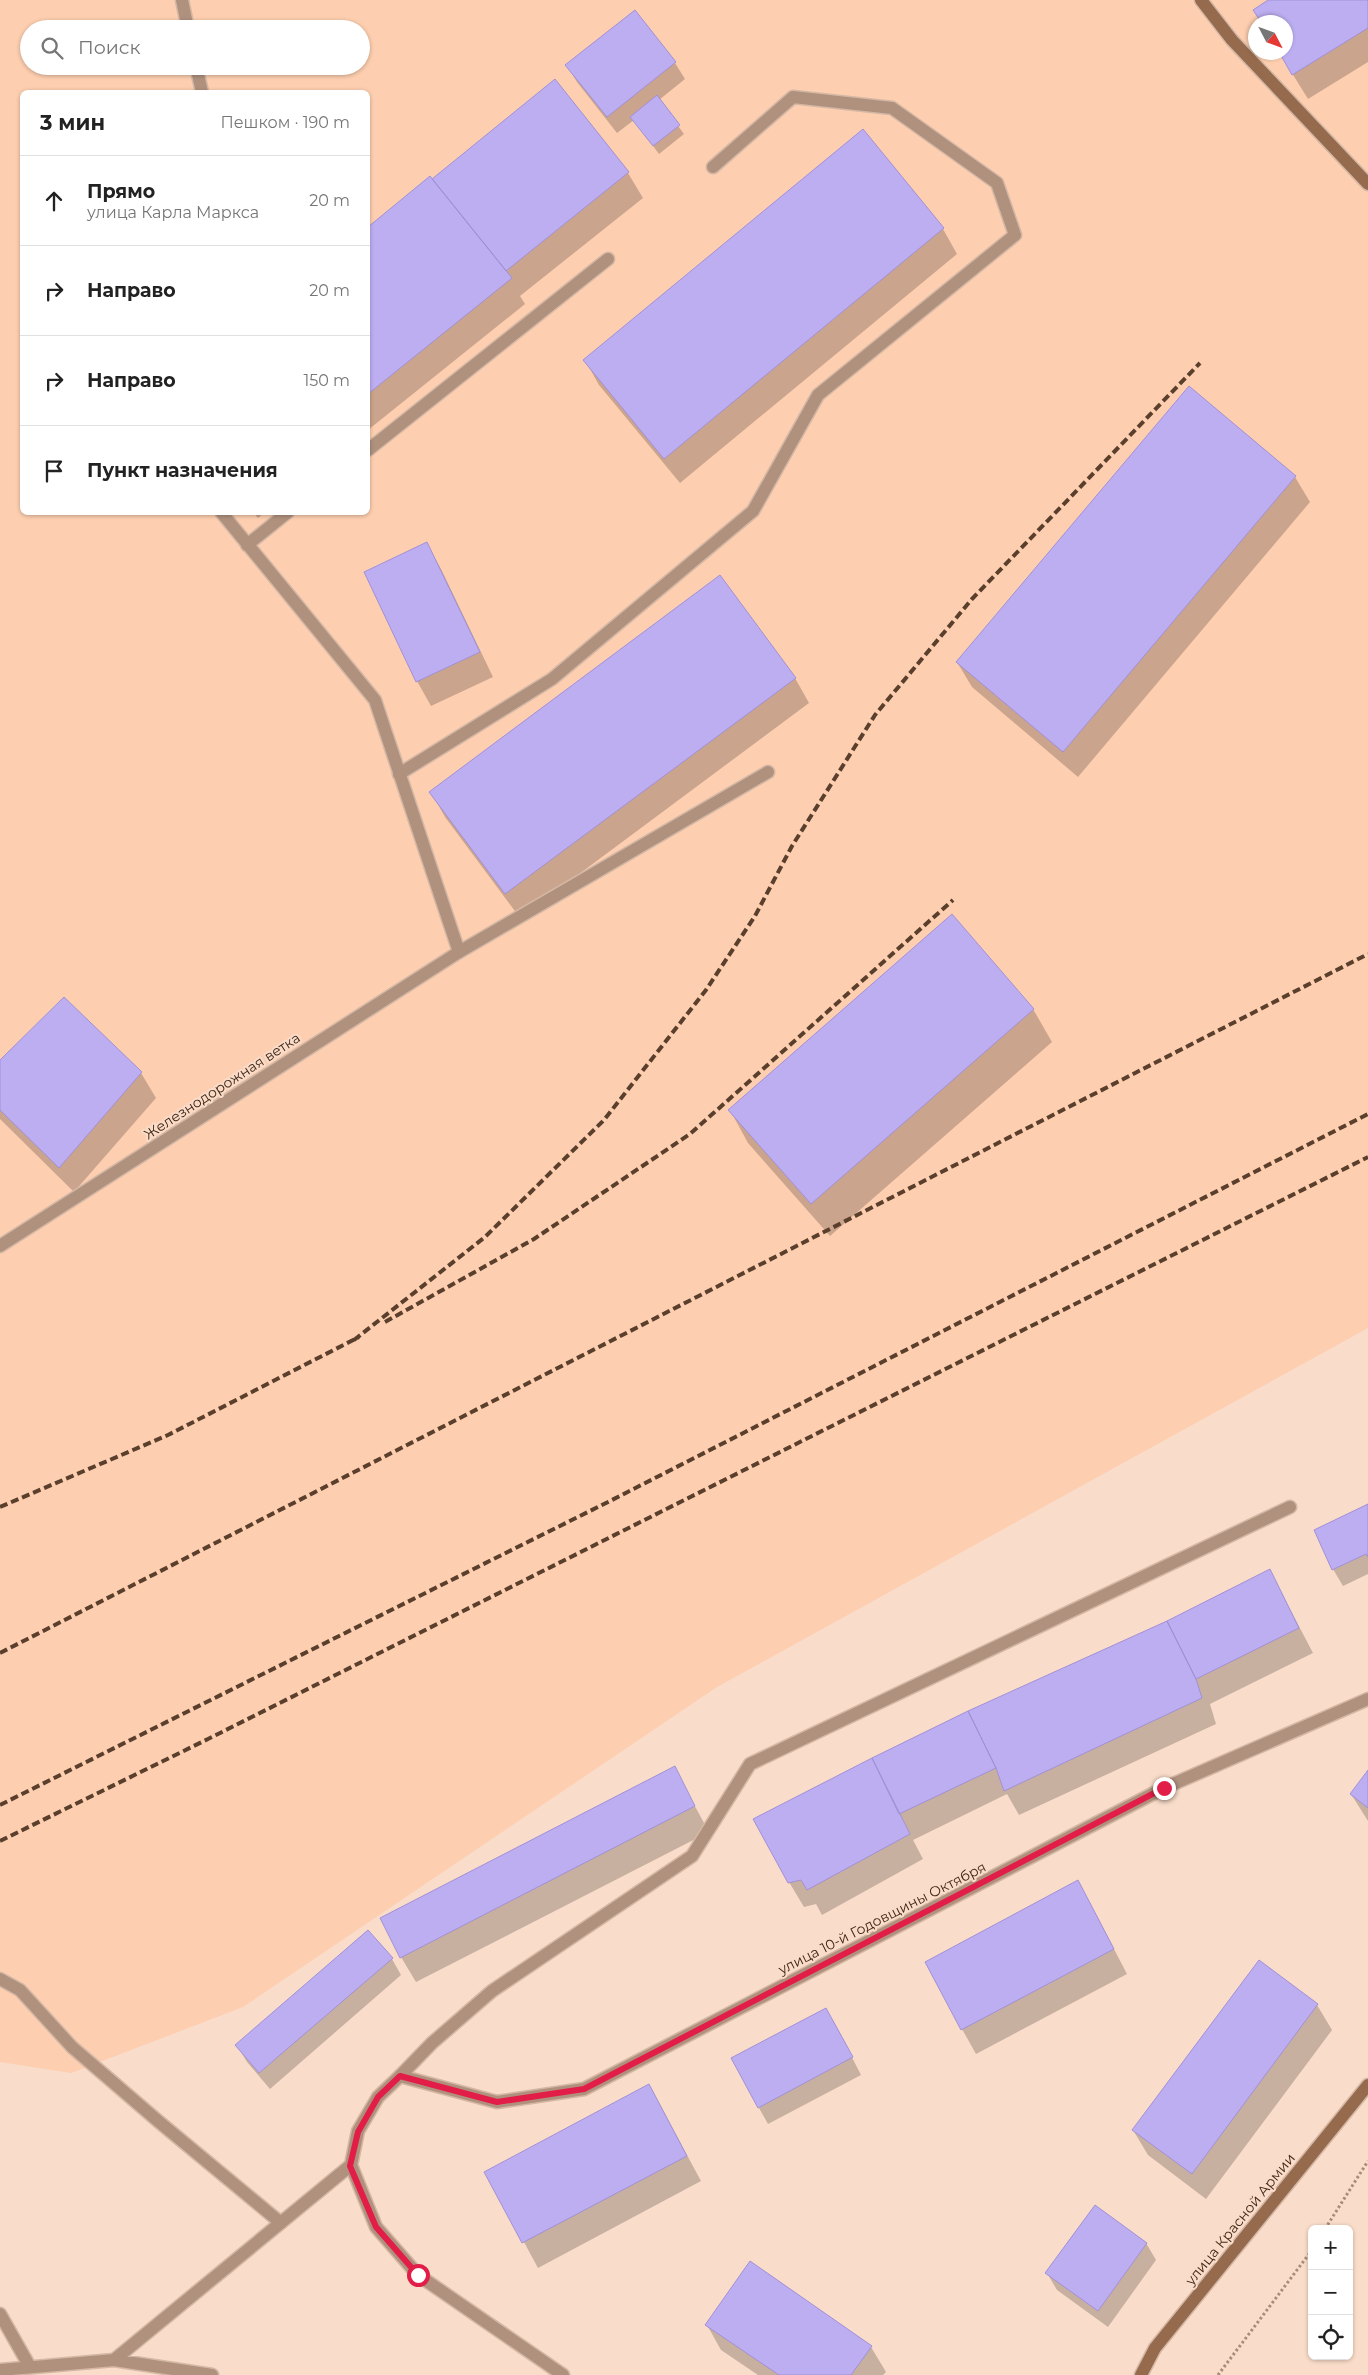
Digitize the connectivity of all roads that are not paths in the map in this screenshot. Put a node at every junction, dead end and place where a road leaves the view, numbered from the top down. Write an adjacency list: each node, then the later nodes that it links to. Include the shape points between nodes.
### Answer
1 (182, 0): 3 (street)
2 (1201, 0): 7 (main road, via 1232,40)
3 (186, 20)
4 (198, 75): 5 (street)
5 (202, 90)
6 (713, 168): 14 (street, via 793,98 892,108 997,183 1015,235 818,395 753,511 552,679)
7 (1368, 184)
8 (608, 260): 9 (street)
9 (370, 448)
10 (222, 515): 12 (street)
11 (284, 515): 12 (street)
12 (247, 545): 14 (street, via 375,700)
13 (768, 772): 15 (street, Железнодорожная ветка)
14 (399, 774): 15 (street)
15 (459, 952): 16 (street, Железнодорожная ветка)
16 (0, 1246)
17 (1290, 1507): 20 (street, via 750,1764 692,1856 492,1991 432,2043)
18 (1368, 1699): 20 (street, улица 10-й Годовщины Октября, via 1164,1788 584,2089 497,2102)
19 (0, 1979): 23 (street, via 20,1990 72,2047)
20 (400, 2076): 22 (street, via 378,2097 358,2132)
21 (1368, 2085): 30 (main road, улица Красной Армии, via 1155,2348)
22 (350, 2166): 23 (street); 29 (street, via 376,2227 418,2275)
23 (281, 2223): 25 (street)
24 (0, 2314): 26 (street)
25 (114, 2360): 26 (street); 28 (street)
26 (30, 2367): 27 (street)
27 (0, 2370)
28 (212, 2375)
29 (563, 2375)
30 (1141, 2375)

